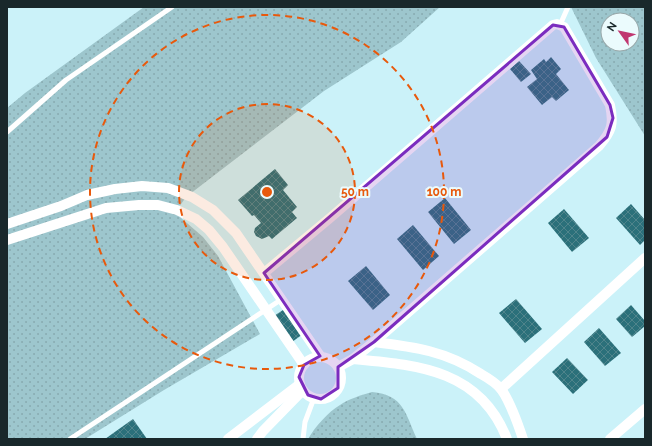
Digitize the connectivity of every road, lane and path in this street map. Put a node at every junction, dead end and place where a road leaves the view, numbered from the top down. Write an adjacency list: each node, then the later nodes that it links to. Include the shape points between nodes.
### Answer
1 (172, 7): 4 (lane, via 66,80)
2 (568, 7): 3 (lane)
3 (560, 24): 8 (street, via 553,25); 11 (street, via 566,29 610,105 613,118 607,137)
4 (7, 132)
5 (7, 224): 8 (street, via 87,195 142,186 168,188 192,197 213,210 236,233)
6 (7, 240): 10 (street, via 106,208 158,205 196,219 209,230)
7 (645, 258): 17 (street)
8 (264, 273): 9 (street)
9 (282, 299): 10 (lane); 12 (street)
10 (265, 310): 14 (street); 20 (lane)
11 (374, 342): 13 (street); 17 (street, via 444,354 466,363)
12 (322, 357): 14 (street); 15 (street)
13 (353, 359): 15 (street); 24 (street, via 413,366 442,374 465,385 484,400 495,414)
14 (304, 365): 16 (street, via 300,371)
15 (338, 367): 18 (street, via 338,388 328,397)
16 (301, 387): 18 (street); 21 (street); 22 (street)
17 (500, 388): 25 (street)
18 (314, 398): 23 (lane, via 305,422)
19 (645, 409): 26 (street)
20 (70, 439)
21 (228, 439)
22 (257, 439)
23 (303, 439)
24 (507, 439)
25 (523, 439)
26 (610, 439)

